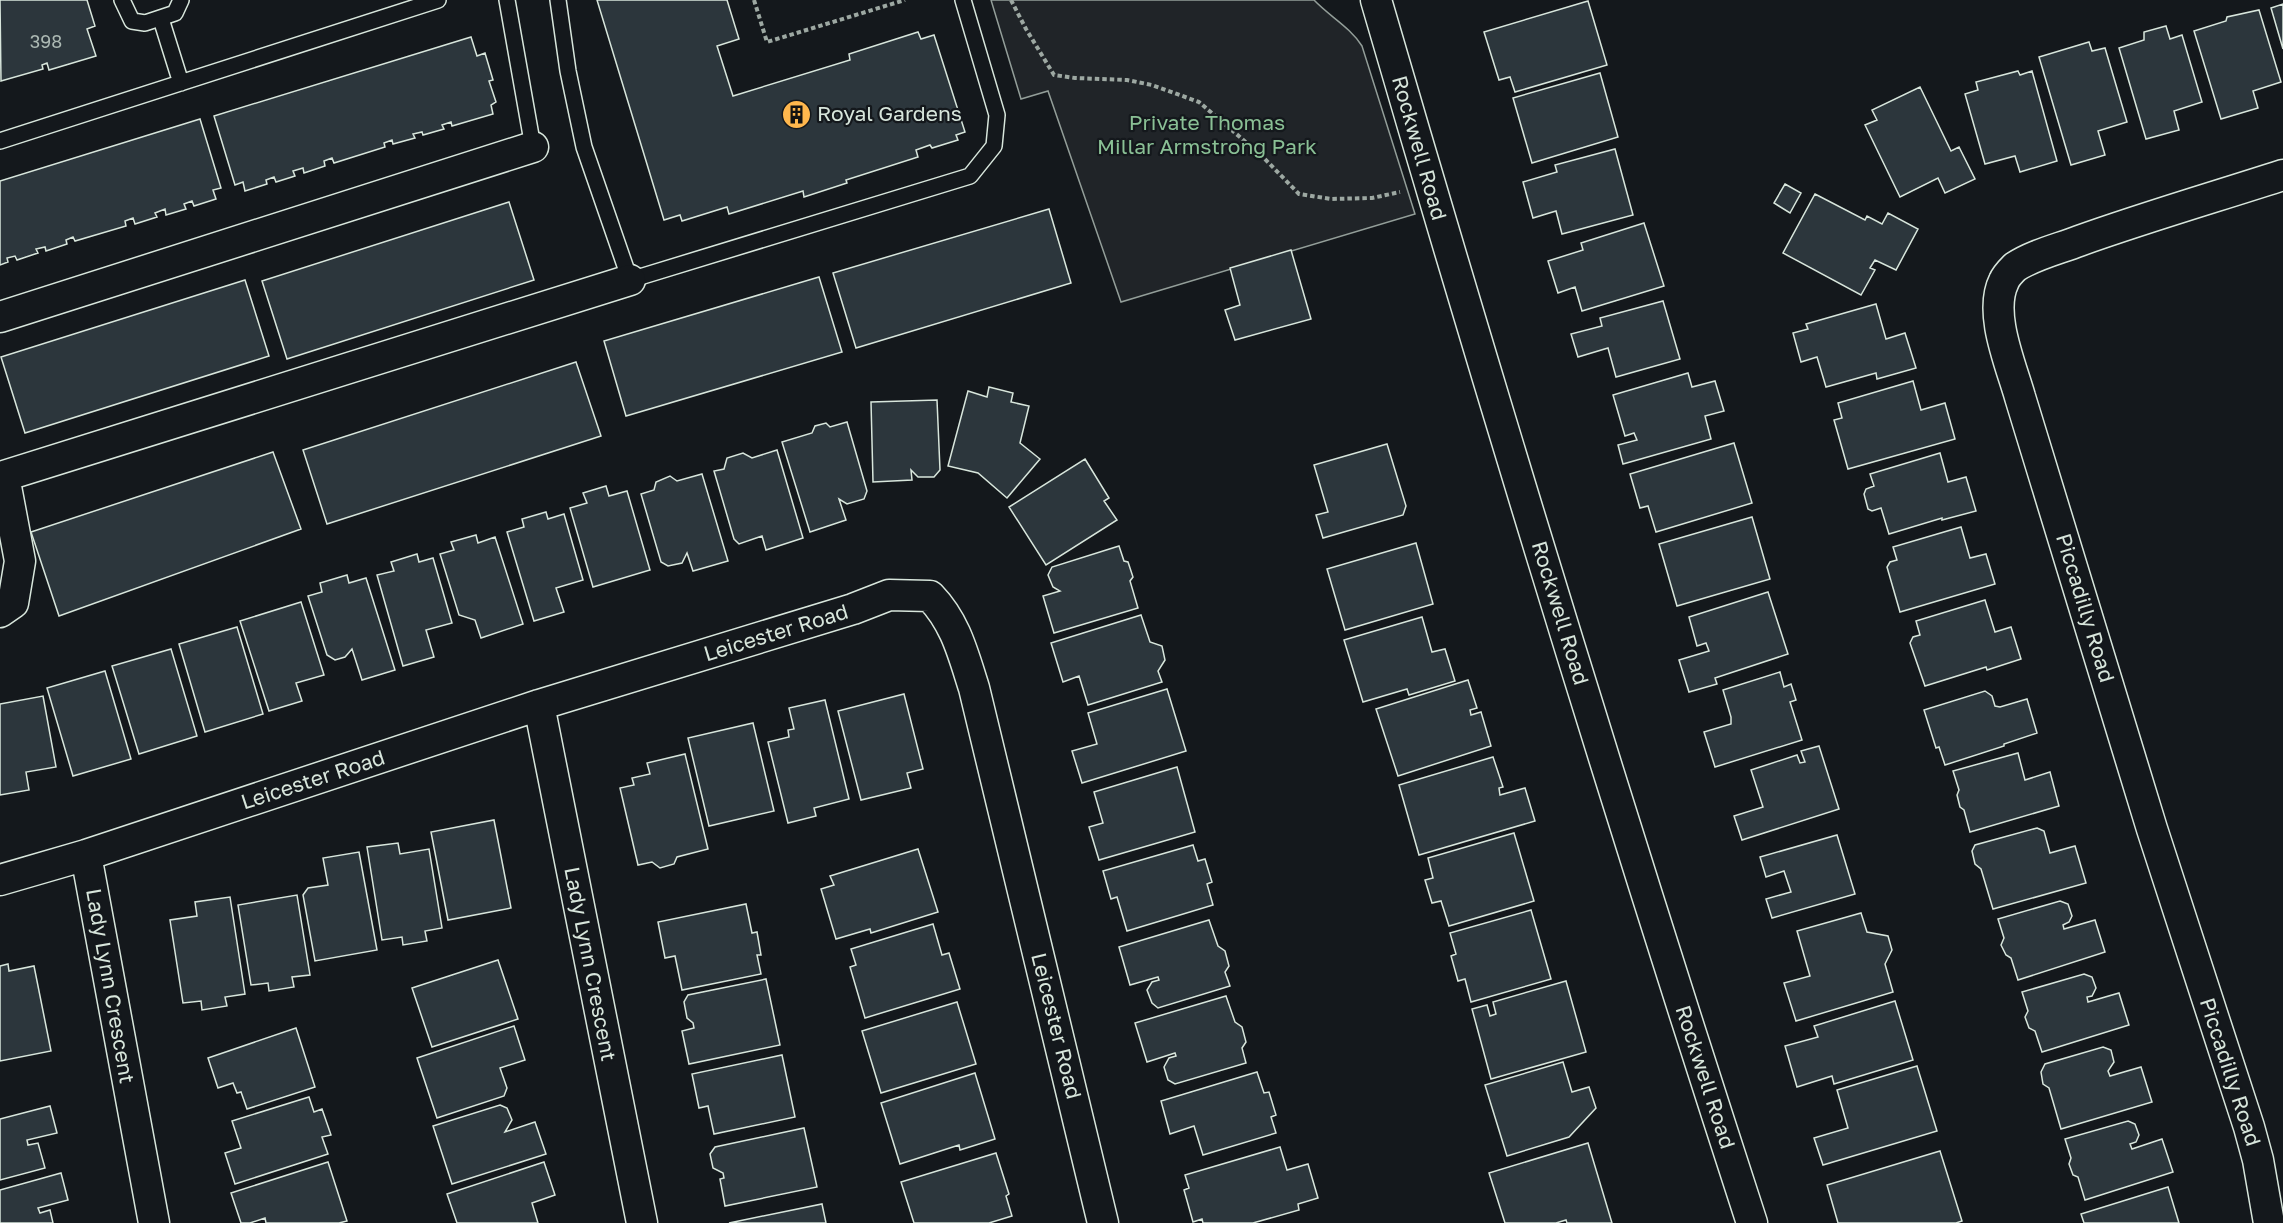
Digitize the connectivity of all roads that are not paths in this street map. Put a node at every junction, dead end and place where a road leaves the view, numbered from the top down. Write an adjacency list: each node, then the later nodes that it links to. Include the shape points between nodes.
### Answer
1 (122, 0): 8 (lane, via 132,21)
2 (181, 0): 8 (lane, via 175,13)
3 (438, 0): 9 (lane)
4 (507, 0): 11 (lane)
5 (558, 0): 13 (lane, via 584,147)
6 (963, 0): 13 (lane, via 997,115 994,146 970,176)
7 (1376, 0): 23 (street, Rockwell Road, via 1624,824)
8 (161, 19): 9 (lane)
9 (182, 83): 10 (lane)
10 (0, 141)
11 (533, 147): 14 (street)
12 (2283, 175): 24 (street, Piccadilly Road, via 2031,259 2004,279 1999,304 2001,330 2020,396 2152,829 2249,1127)
13 (630, 279): 15 (street)
14 (0, 317)
15 (2, 471): 16 (street, via 20,561 13,603)
16 (0, 612)
17 (539, 705): 18 (street, Leicester Road); 21 (street, Lady Lynn Crescent); 22 (street, Leicester Road, via 889,595 930,596 945,611 974,688)
18 (86, 855): 19 (street, Leicester Road); 20 (street, Lady Lynn Crescent)
19 (0, 880)
20 (154, 1223)
21 (642, 1223)
22 (1103, 1223)
23 (1752, 1223)
24 (2269, 1223)

